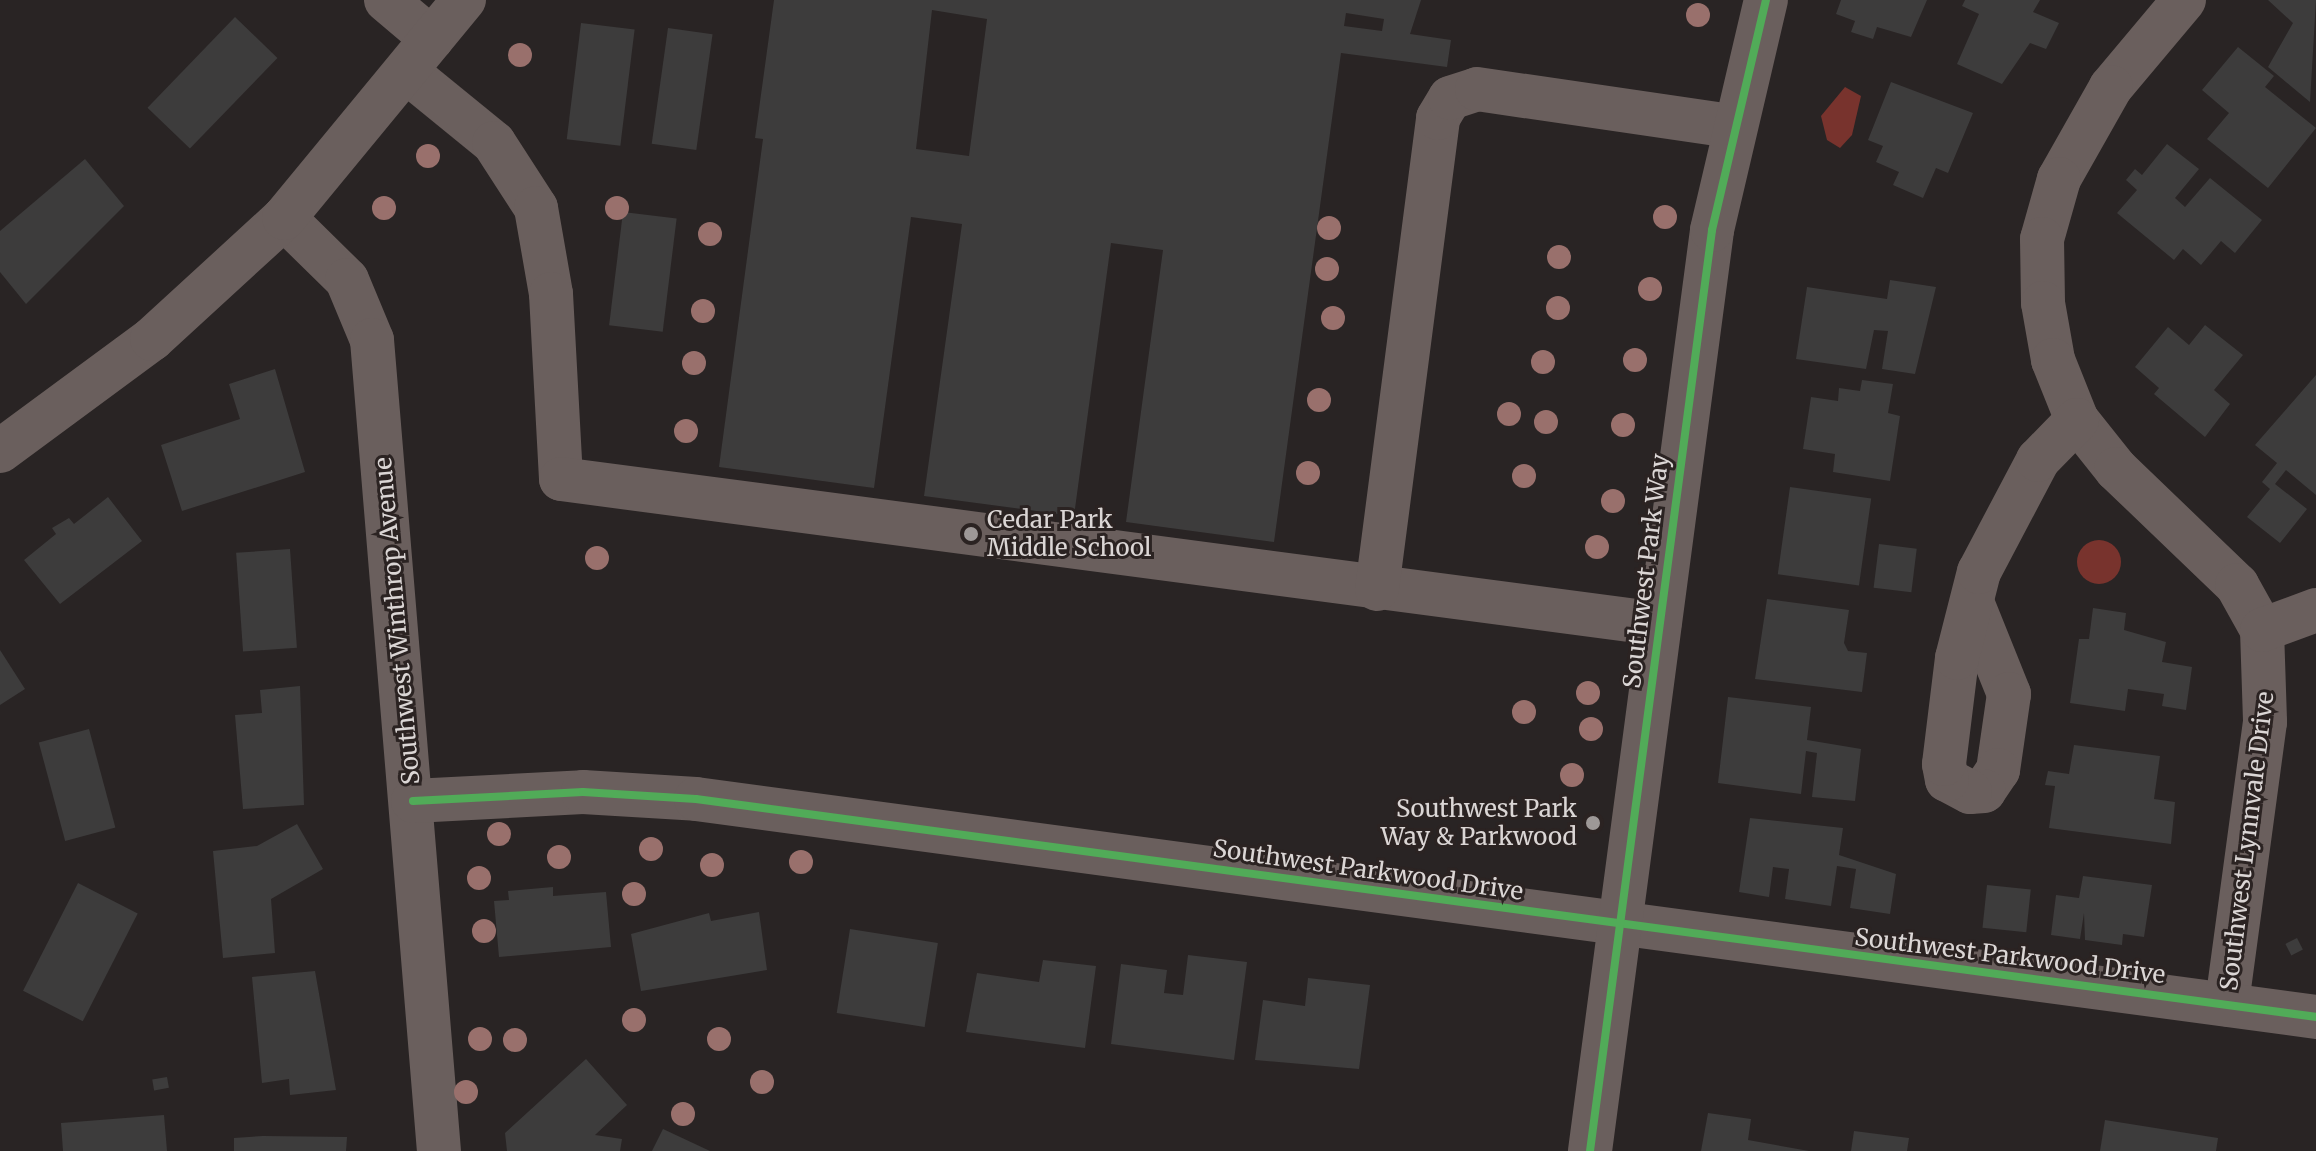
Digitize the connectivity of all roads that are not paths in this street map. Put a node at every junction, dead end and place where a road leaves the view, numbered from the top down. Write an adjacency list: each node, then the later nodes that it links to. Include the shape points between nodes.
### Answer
1 (386, 0): 5 (street)
2 (464, 0): 5 (street)
3 (1766, 0): 6 (street, Southwest Park Way)
4 (2184, 0): 8 (street, Southwest Lynnvale Drive, via 2083,129 2042,239 2053,360)
5 (419, 56): 7 (street); 10 (street, via 494,143 536,208 551,294 561,479)
6 (1732, 126): 10 (street, via 1477,89 1450,98 1438,118); 13 (street, Southwest Park Way)
7 (284, 218): 9 (street, via 152,339); 15 (street, Southwest Winthrop Avenue, via 347,280 372,340)
8 (2077, 420): 11 (street, via 2017,494 1979,572); 14 (street, Southwest Lynnvale Drive, via 2116,469 2237,585)
9 (0, 451)
10 (1377, 589): 13 (street)
11 (1974, 607)
12 (2316, 610): 14 (street)
13 (1659, 624): 16 (street, Southwest Park Way)
14 (2262, 630): 17 (street, Southwest Lynnvale Drive, via 2265,722)
15 (413, 801): 16 (street, Southwest Parkwood Drive, via 583,792 696,799); 19 (street, Southwest Winthrop Avenue)
16 (1620, 925): 17 (street, Southwest Parkwood Drive); 20 (street, Southwest Park Way)
17 (2227, 1004): 18 (street, Southwest Parkwood Drive)
18 (2316, 1017)
19 (439, 1151)
20 (1590, 1151)

